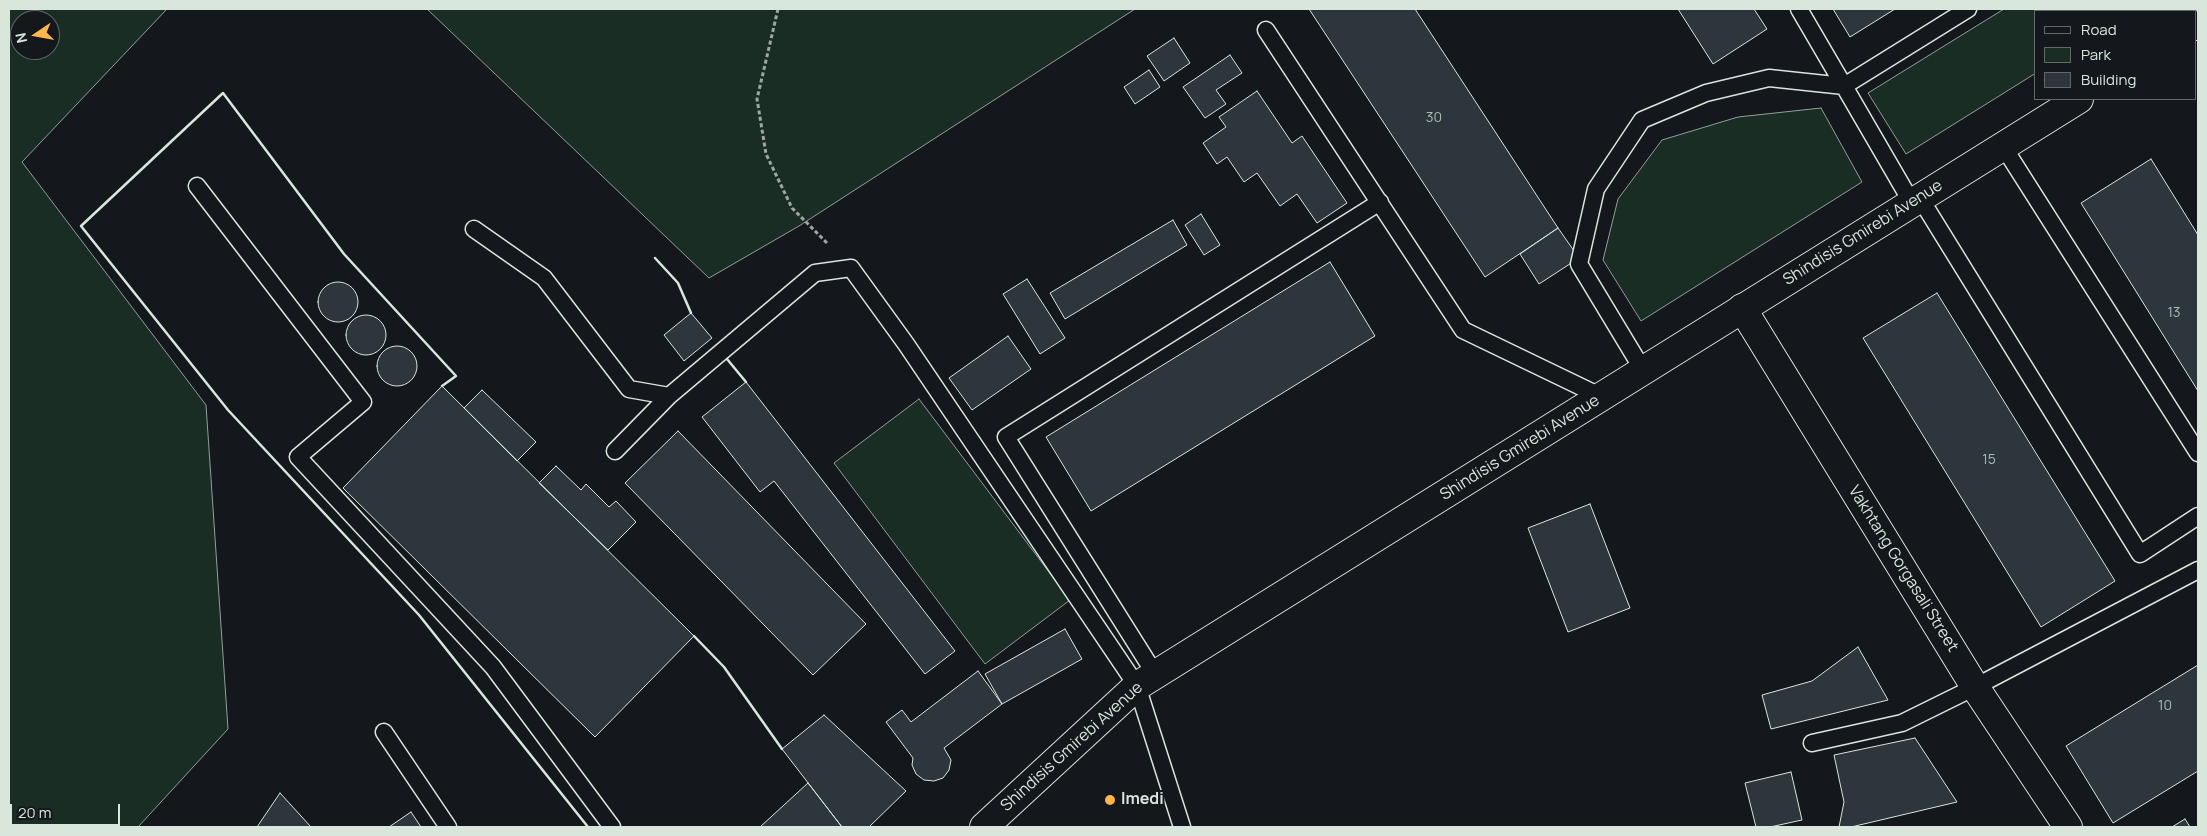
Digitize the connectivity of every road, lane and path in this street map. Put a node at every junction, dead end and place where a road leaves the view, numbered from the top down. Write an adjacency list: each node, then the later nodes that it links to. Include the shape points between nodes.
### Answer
1 (778, 9): 12 (path, via 756,98 766,154 792,208)
2 (1798, 9): 5 (lane)
3 (1968, 9): 5 (lane)
4 (1266, 30): 10 (lane)
5 (1844, 86): 9 (lane); 14 (lane, via 1769,78 1706,93 1642,120 1596,189 1579,264)
6 (2077, 100): 7 (main road, Shindisis Gmirebi Avenue)
7 (2003, 146): 9 (main road, Shindisis Gmirebi Avenue); 18 (lane)
8 (198, 186): 26 (lane, via 363,402 298,457 493,667)
9 (1916, 200): 13 (main road, Shindisis Gmirebi Avenue); 19 (lane, via 2140,554)
10 (1380, 202): 16 (lane, via 1463,330); 21 (lane, via 1006,438)
11 (474, 229): 15 (lane, via 544,278 629,388)
12 (851, 268): 15 (lane, via 815,273); 21 (lane)
13 (1742, 308): 14 (main road, Shindisis Gmirebi Avenue); 22 (main road, Vakhtang Gorgasali Street)
14 (1643, 370): 16 (main road, Shindisis Gmirebi Avenue)
15 (668, 396): 17 (lane)
16 (1602, 397): 21 (main road, Shindisis Gmirebi Avenue)
17 (616, 451)
18 (2198, 454)
19 (2198, 516)
20 (2198, 570): 22 (lane)
21 (1146, 680): 27 (main road, Shindisis Gmirebi Avenue); 28 (lane)
22 (1975, 687): 24 (lane, via 1902,722); 29 (main road, Vakhtang Gorgasali Street)
23 (384, 732): 25 (lane)
24 (1812, 743)
25 (448, 827)
26 (612, 827)
27 (984, 827)
28 (1182, 827)
29 (2068, 827)

